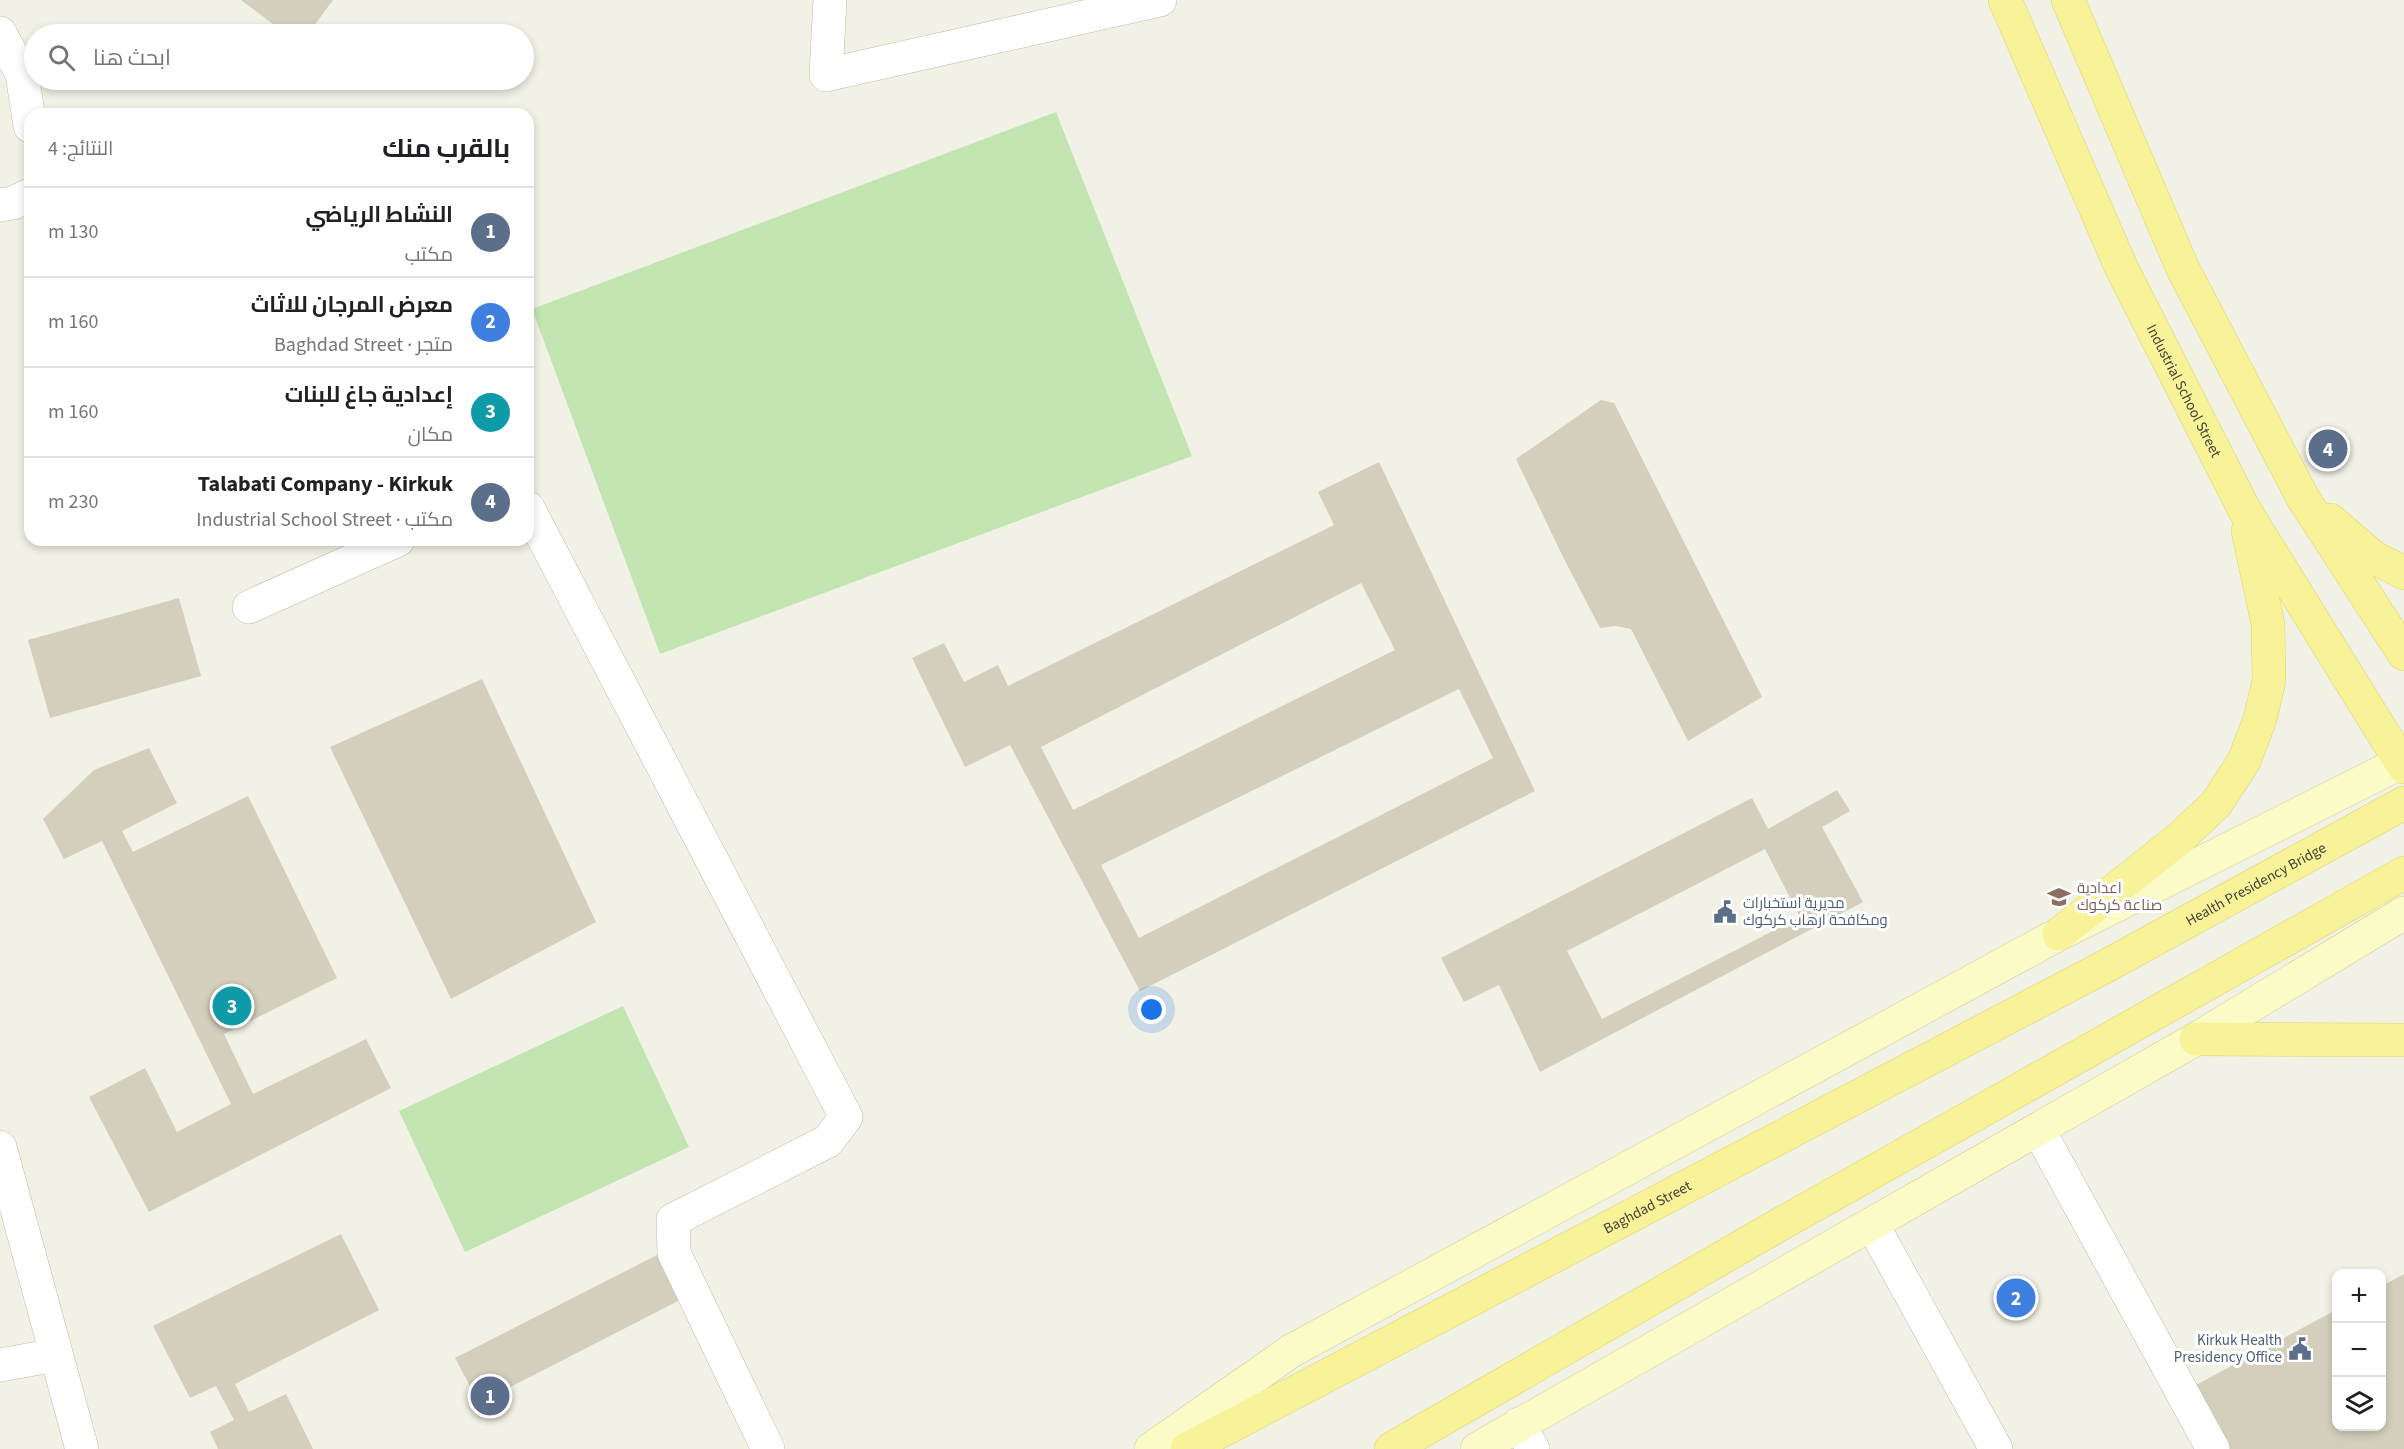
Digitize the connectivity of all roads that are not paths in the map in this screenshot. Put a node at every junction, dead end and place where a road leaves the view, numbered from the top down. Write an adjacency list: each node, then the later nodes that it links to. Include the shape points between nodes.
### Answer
1 (830, 0): 5 (street, via 826,75)
2 (1160, 0): 5 (street)
3 (2005, 0): 13 (main road, Industrial School Street, via 2121,267)
4 (2068, 0): 12 (main road, via 2183,269)
5 (1104, 7)
6 (0, 33): 7 (street, via 22,74)
7 (24, 87)
8 (24, 90): 9 (street)
9 (27, 108)
10 (24, 198): 11 (street)
11 (0, 205)
12 (2303, 498): 16 (main road, via 2373,557); 18 (main road)
13 (2244, 509): 19 (main road, Industrial School Street); 23 (main road, via 2268,624 2268,681 2260,719 2244,761 2216,804 2180,838)
14 (534, 519): 34 (street, via 846,1116 828,1141 672,1220 674,1253)
15 (385, 546): 17 (street)
16 (2404, 573)
17 (249, 607)
18 (2404, 654)
19 (2403, 764): 23 (street)
20 (2404, 803): 24 (main road, Health Presidency Bridge)
21 (2404, 873): 37 (main road, via 1777,1226)
22 (2404, 913): 25 (street)
23 (2059, 934): 35 (street, via 1291,1351)
24 (2108, 966): 36 (main road, Baghdad Street)
25 (2196, 1039): 26 (main road); 27 (street)
26 (2404, 1040)
27 (2038, 1129): 29 (street); 40 (street)
28 (0, 1147): 30 (street)
29 (1872, 1224): 32 (street); 39 (street)
30 (56, 1355): 31 (street); 33 (street)
31 (0, 1365)
32 (1526, 1437): 38 (street)
33 (82, 1449)
34 (768, 1449)
35 (1152, 1449)
36 (1187, 1449)
37 (1391, 1449)
38 (1477, 1449)
39 (1996, 1449)
40 (2212, 1449)

